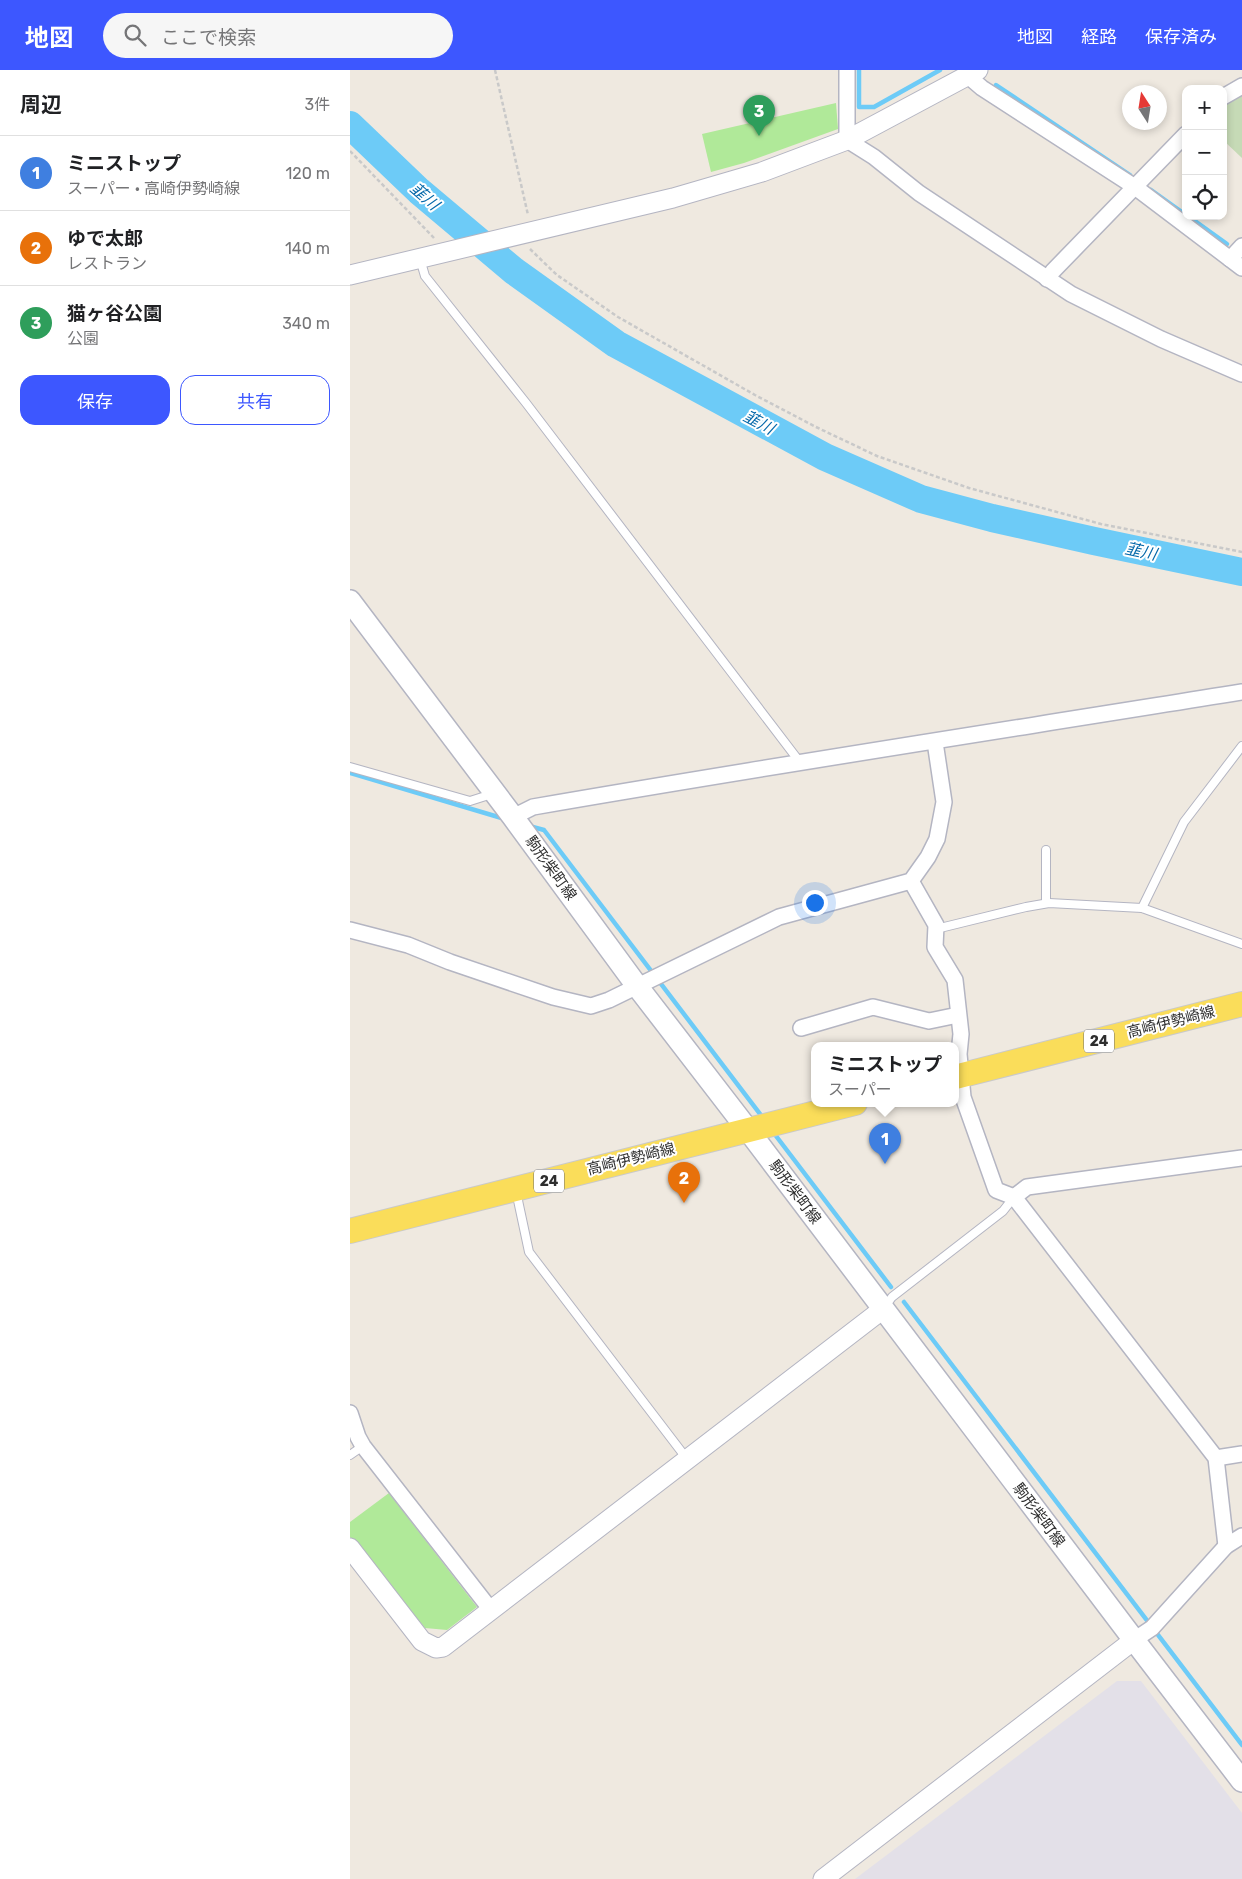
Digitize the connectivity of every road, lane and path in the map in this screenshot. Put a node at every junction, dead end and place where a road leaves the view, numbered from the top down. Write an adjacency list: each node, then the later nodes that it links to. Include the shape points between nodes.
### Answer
1 (495, 70): 10 (path)
2 (847, 70): 7 (street)
3 (973, 73): 7 (street); 9 (street, via 982,88)
4 (1242, 86): 5 (street)
5 (1227, 95)
6 (1182, 138): 9 (street)
7 (847, 140): 10 (street, via 762,172); 16 (street)
8 (350, 151): 12 (path)
9 (1135, 187): 14 (street); 16 (street)
10 (528, 233): 12 (street); 18 (path, via 529,249 557,275 618,317 816,427 877,456 969,488 1101,524)
11 (1242, 246): 14 (street)
12 (447, 252): 13 (street)
13 (419, 258): 15 (street); 23 (lane, via 425,276 526,403)
14 (1236, 263)
15 (350, 275)
16 (1047, 279): 17 (street, via 1085,303)
17 (1242, 374)
18 (1242, 552)
19 (350, 601): 25 (main road, 駒形柴町線)
20 (1242, 692): 21 (street)
21 (935, 742): 23 (street); 28 (street, via 944,802 936,839)
22 (1242, 746): 30 (lane, via 1184,822)
23 (799, 762): 26 (street, via 533,807)
24 (350, 767): 25 (lane, via 470,801)
25 (494, 793): 26 (main road, 駒形柴町線)
26 (513, 817): 34 (main road, 駒形柴町線)
27 (1046, 850): 29 (lane)
28 (911, 881): 31 (street); 34 (street, via 780,917)
29 (1046, 903): 30 (lane); 31 (lane)
30 (1142, 908): 33 (lane)
31 (936, 928): 36 (street, via 935,947 954,980)
32 (350, 930): 34 (street, via 408,945 553,997 591,1006)
33 (1242, 944)
34 (636, 986): 42 (main road, 駒形柴町線)
35 (1242, 1004): 39 (main road, 高崎伊勢崎線 / 24)
36 (958, 1015): 37 (street, via 929,1021 873,1007); 38 (street, via 961,1034)
37 (801, 1028)
38 (959, 1054)
39 (959, 1077)
40 (959, 1081): 45 (street, via 996,1190)
41 (839, 1107): 42 (main road, 高崎伊勢崎線 / 24)
42 (748, 1130): 44 (main road, 高崎伊勢崎線 / 24); 47 (main road, 駒形柴町線)
43 (1242, 1158): 45 (street, via 1027,1187)
44 (516, 1189): 46 (main road, 高崎伊勢崎線 / 24); 53 (lane, via 529,1252)
45 (1014, 1197): 47 (lane, via 1003,1211 892,1297); 52 (street)
46 (350, 1231)
47 (883, 1309): 53 (street); 58 (main road, 駒形柴町線)
48 (350, 1414): 49 (street)
49 (363, 1446): 51 (lane); 57 (street)
50 (1242, 1454): 52 (street)
51 (350, 1455)
52 (1216, 1458): 55 (street)
53 (687, 1459): 57 (street)
54 (1242, 1536): 55 (street)
55 (1226, 1546): 58 (street, via 1152,1628)
56 (350, 1548): 57 (street, via 414,1633 429,1646 443,1646)
57 (492, 1610)
58 (1134, 1640): 59 (main road, 駒形柴町線); 60 (street)
59 (1242, 1780)
60 (823, 1879)

